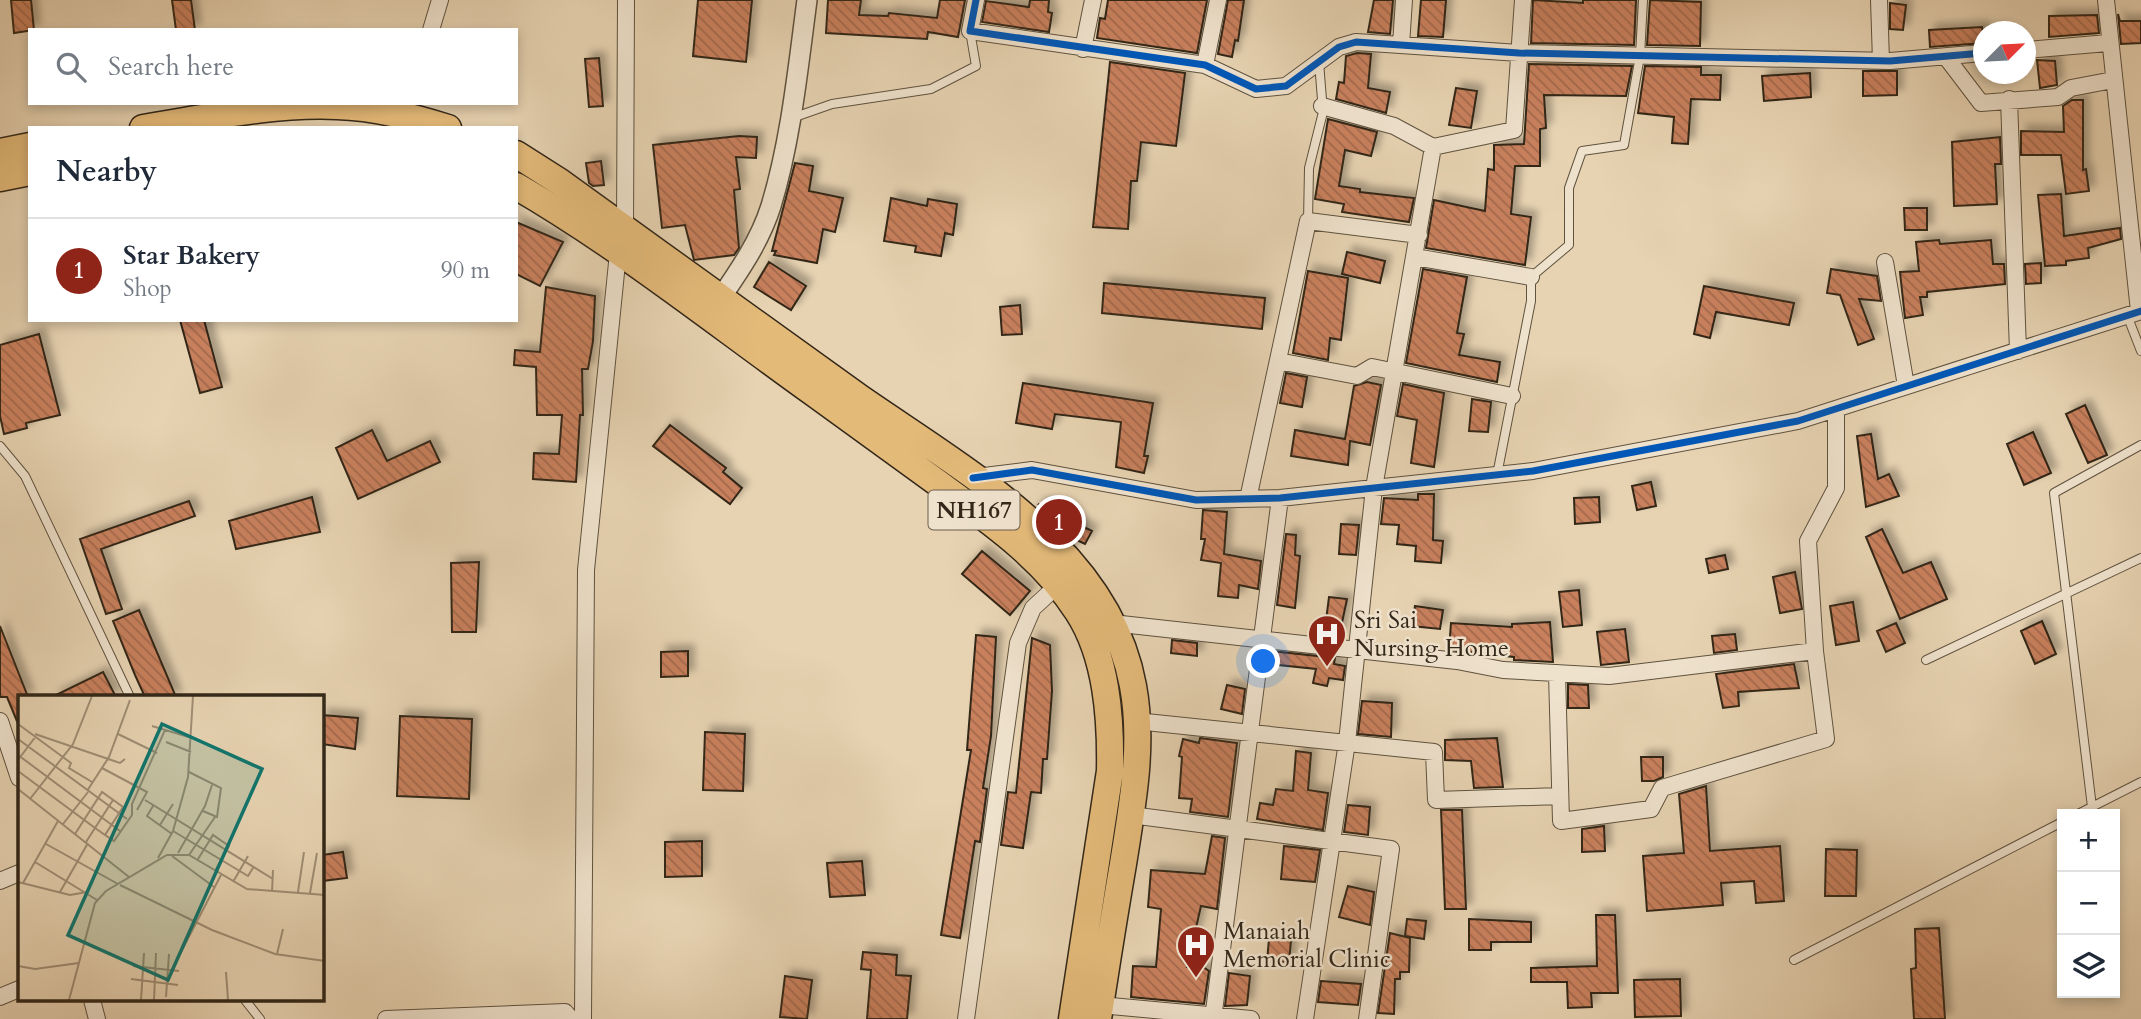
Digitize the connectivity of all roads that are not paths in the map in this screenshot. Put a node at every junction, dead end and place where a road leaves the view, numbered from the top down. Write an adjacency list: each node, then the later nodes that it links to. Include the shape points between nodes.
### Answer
1 (440, 0): 12 (street)
2 (626, 0): 41 (street)
3 (807, 0): 29 (street)
4 (976, 0): 13 (street)
5 (1093, 0): 16 (street)
6 (1217, 0): 24 (street)
7 (1404, 0): 15 (street)
8 (1523, 0): 18 (street)
9 (1643, 0): 20 (lane)
10 (1879, 0): 22 (street)
11 (2106, 0): 14 (street)
12 (432, 28)
13 (970, 31): 16 (street); 29 (lane, via 976,66 931,89 832,104)
14 (2108, 43): 17 (street); 25 (street)
15 (1401, 45): 18 (street); 23 (street, via 1356,42 1339,47)
16 (1083, 49): 24 (street)
17 (2036, 49)
18 (1519, 53): 20 (street); 33 (street, via 1514,130)
19 (1973, 55): 21 (street)
20 (1640, 56): 22 (street); 44 (lane, via 1624,145 1583,151 1569,188 1569,245)
21 (1945, 57): 22 (street); 26 (street, via 1981,103)
22 (1881, 61)
23 (1320, 62): 24 (street, via 1286,86 1256,89); 27 (lane)
24 (1205, 65)
25 (2112, 80): 26 (street, via 2071,88 2059,97); 46 (street)
26 (2009, 99): 47 (street)
27 (1322, 106): 33 (street, via 1394,126); 39 (lane, via 1309,168)
28 (407, 109): 30 (highway, via 299,106); 31 (highway)
29 (790, 119): 45 (street, via 770,208 747,259)
30 (157, 126)
31 (444, 126)
32 (28, 146): 34 (highway)
33 (1433, 147): 40 (street)
34 (0, 152)
35 (518, 156): 41 (highway, NH167)
36 (28, 172): 37 (highway)
37 (0, 178)
38 (518, 187): 41 (highway, NH167)
39 (1308, 221): 40 (street); 49 (street)
40 (1419, 235): 42 (street)
41 (621, 241): 45 (highway, NH167); 99 (street, via 586,570)
42 (1415, 257): 44 (street); 50 (street)
43 (1885, 262): 51 (street)
44 (1531, 277): 52 (lane, via 1531,301)
45 (714, 307): 53 (highway, NH167)
46 (2135, 312): 47 (street); 48 (lane)
47 (2018, 351): 51 (street)
48 (2141, 351)
49 (1278, 360): 50 (street, via 1357,376 1372,367); 61 (street)
50 (1394, 372): 52 (street); 59 (street)
51 (1906, 386): 54 (street)
52 (1512, 396): 57 (lane)
53 (851, 406): 58 (highway, NH167); 63 (highway, NH167)
54 (1836, 409): 57 (street, via 1784,424); 68 (street, via 1836,488 1808,541)
55 (2141, 445): 64 (lane, via 2054,493)
56 (0, 446): 71 (lane, via 25,476)
57 (1497, 475): 59 (street)
58 (974, 478): 61 (street, via 1032,470 1196,500); 65 (highway, NH167, via 1051,541 1076,568)
59 (1374, 488): 60 (street); 67 (street)
60 (1280, 498): 61 (street); 66 (street)
61 (1248, 499)
62 (2141, 558): 64 (lane)
63 (1059, 584): 100 (street, via 1034,608 1018,643); 101 (highway, NH167, via 1080,615 1095,651 1111,736 1105,813)
64 (2066, 593): 69 (lane); 80 (lane)
65 (1112, 623): 66 (street); 73 (highway, NH167, via 1133,687)
66 (1262, 638): 67 (street); 74 (street)
67 (1358, 649): 70 (street); 75 (street)
68 (1815, 651): 70 (street, via 1609,676); 79 (street, via 1826,738 1662,788 1651,809 1561,821)
69 (1926, 660)
70 (1557, 673): 79 (street)
71 (130, 695)
72 (0, 721): 76 (street)
73 (1136, 721): 74 (street); 82 (highway, NH167)
74 (1250, 732): 75 (street); 84 (street)
75 (1348, 742): 79 (street, via 1434,752 1436,800); 85 (street)
76 (10, 755): 77 (street)
77 (18, 775)
78 (2141, 782): 80 (lane)
79 (1560, 796)
80 (2092, 807): 81 (lane)
81 (2088, 809)
82 (1131, 815): 84 (street); 93 (highway, NH167)
83 (2057, 825): 88 (lane)
84 (1237, 829): 85 (street); 94 (street)
85 (1334, 840): 103 (street); 104 (street, via 1391,849)
86 (18, 873): 87 (street)
87 (0, 881)
88 (1794, 960)
89 (18, 989): 90 (street)
90 (0, 997)
91 (93, 1002): 95 (street)
92 (247, 1002): 96 (lane)
93 (1099, 1012): 94 (street)
94 (1213, 1017): 102 (street)
95 (97, 1019)
96 (260, 1019)
97 (386, 1019): 98 (street, via 565,1012)
98 (571, 1019)
99 (583, 1019)
100 (966, 1019)
101 (1072, 1019)
102 (1251, 1019)
103 (1305, 1019)
104 (1367, 1019)

